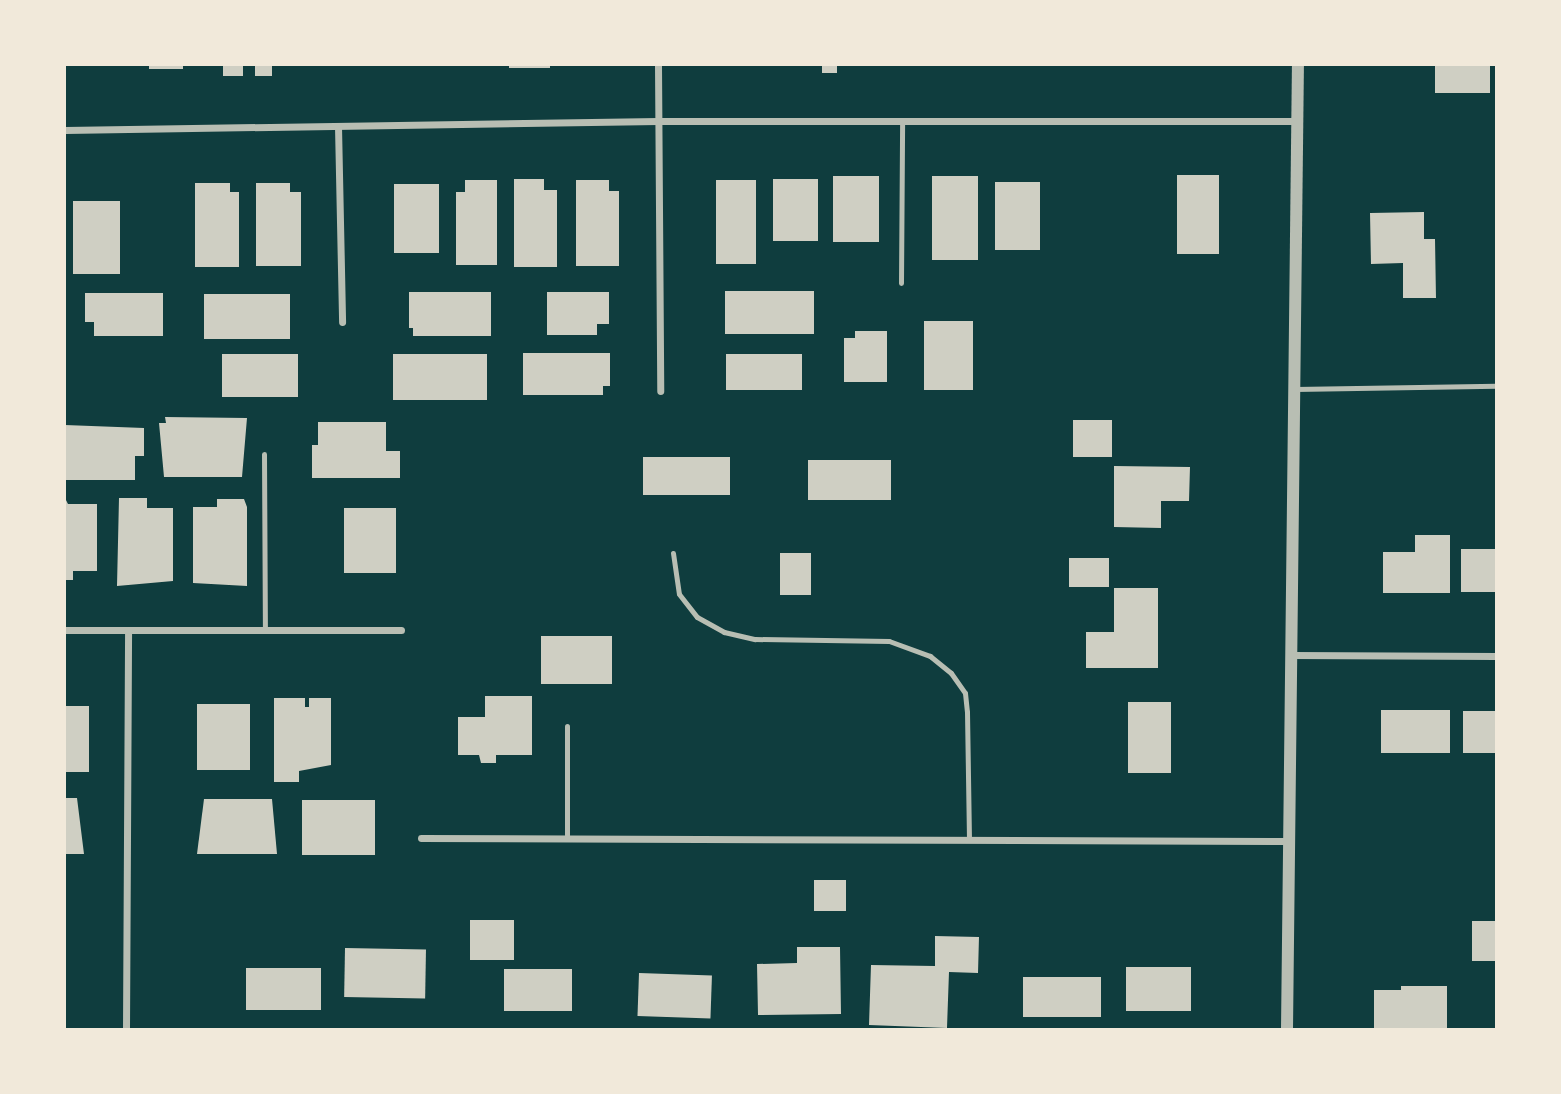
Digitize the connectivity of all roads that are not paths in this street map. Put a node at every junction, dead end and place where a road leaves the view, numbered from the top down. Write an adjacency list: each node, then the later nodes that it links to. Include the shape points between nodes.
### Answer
1 (657, 65): 3 (street)
2 (1298, 65): 5 (street)
3 (658, 121): 4 (street); 6 (street); 12 (street)
4 (902, 121): 5 (street); 8 (lane)
5 (1298, 121): 11 (street)
6 (338, 126): 7 (street); 9 (street)
7 (65, 130)
8 (901, 283)
9 (342, 322)
10 (1496, 386): 11 (lane)
11 (1295, 389): 19 (street)
12 (660, 391)
13 (264, 454): 17 (lane)
14 (673, 553): 24 (lane, via 679,594 697,617 724,632 755,639 889,640 930,656 951,673 965,693)
15 (65, 630): 16 (street)
16 (128, 630): 17 (street); 26 (street)
17 (265, 630): 18 (street)
18 (401, 630)
19 (1292, 655): 20 (street); 25 (street)
20 (1496, 656)
21 (567, 726): 23 (lane)
22 (421, 838): 23 (street)
23 (567, 839): 24 (street)
24 (969, 840): 25 (street)
25 (1289, 841): 27 (street)
26 (126, 1029)
27 (1287, 1029)

